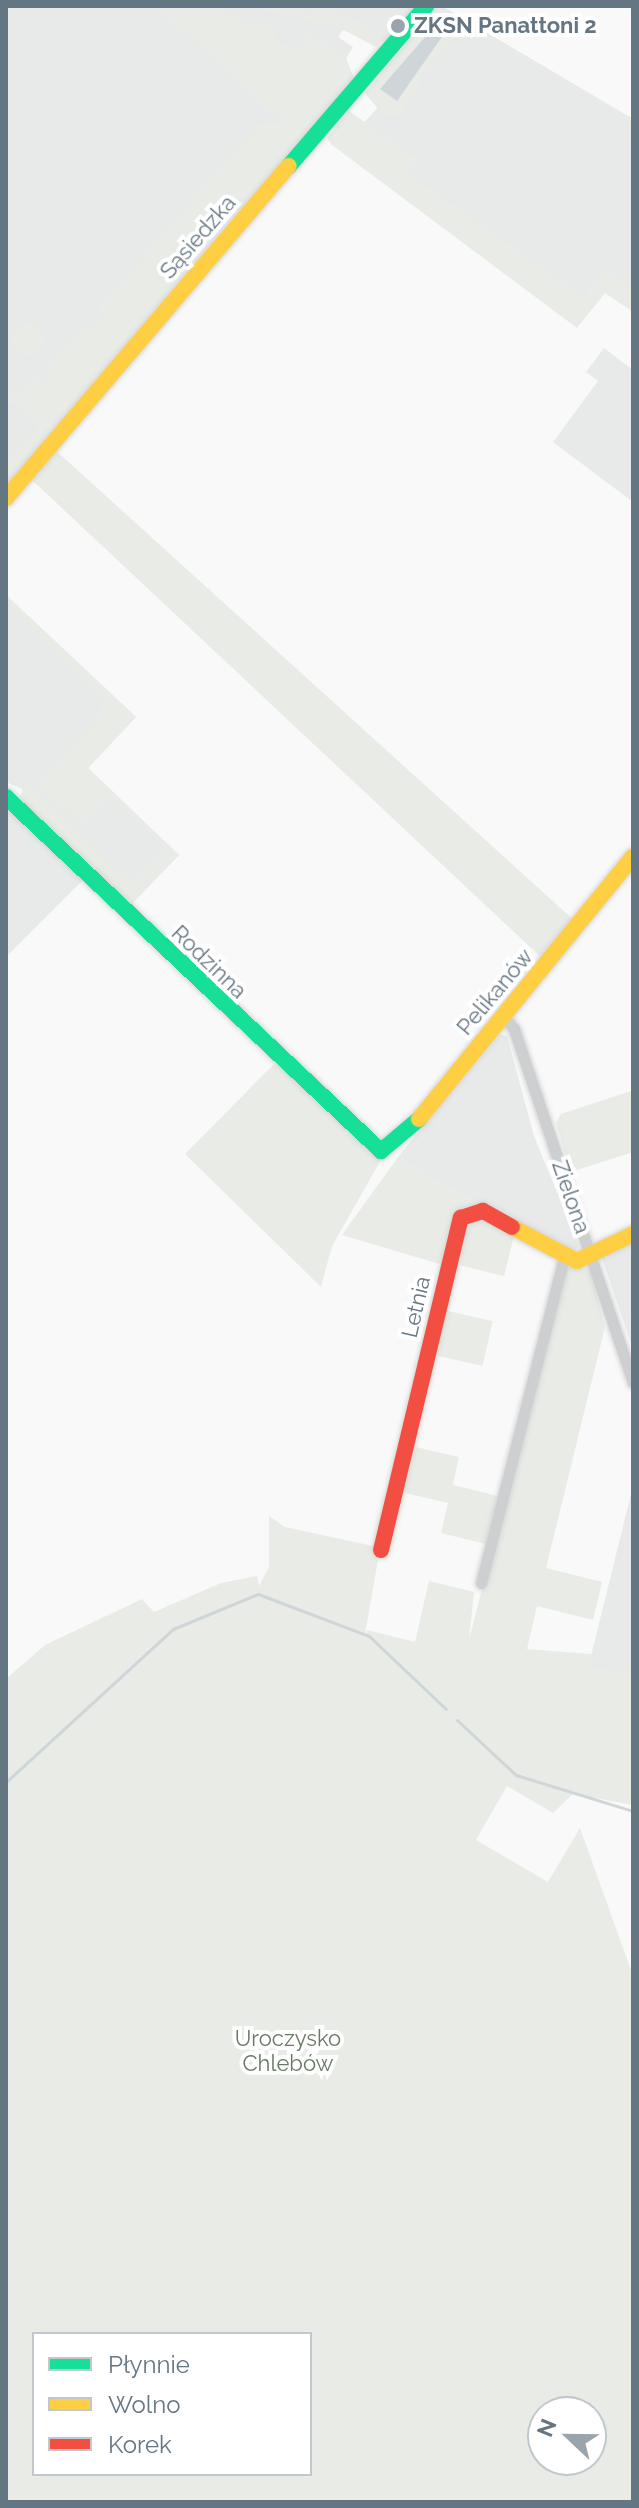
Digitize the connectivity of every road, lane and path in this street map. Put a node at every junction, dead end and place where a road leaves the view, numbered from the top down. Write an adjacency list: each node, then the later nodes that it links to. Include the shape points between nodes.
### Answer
1 (426, 6): 2 (street, Sąsiedzka)
2 (6, 498)
3 (6, 797): 6 (street, Rodzinna, via 361,1138)
4 (633, 857): 5 (street, Pelikanów)
5 (503, 1015): 6 (street, Pelikanów); 8 (street, Zielona, via 514,1029)
6 (386, 1151)
7 (633, 1234): 8 (street)
8 (590, 1252): 9 (street, via 577,1261); 10 (street, Zielona)
9 (564, 1257): 11 (street, Letnia, via 483,1211 461,1218); 12 (street)
10 (632, 1376)
11 (381, 1550)
12 (481, 1583)

